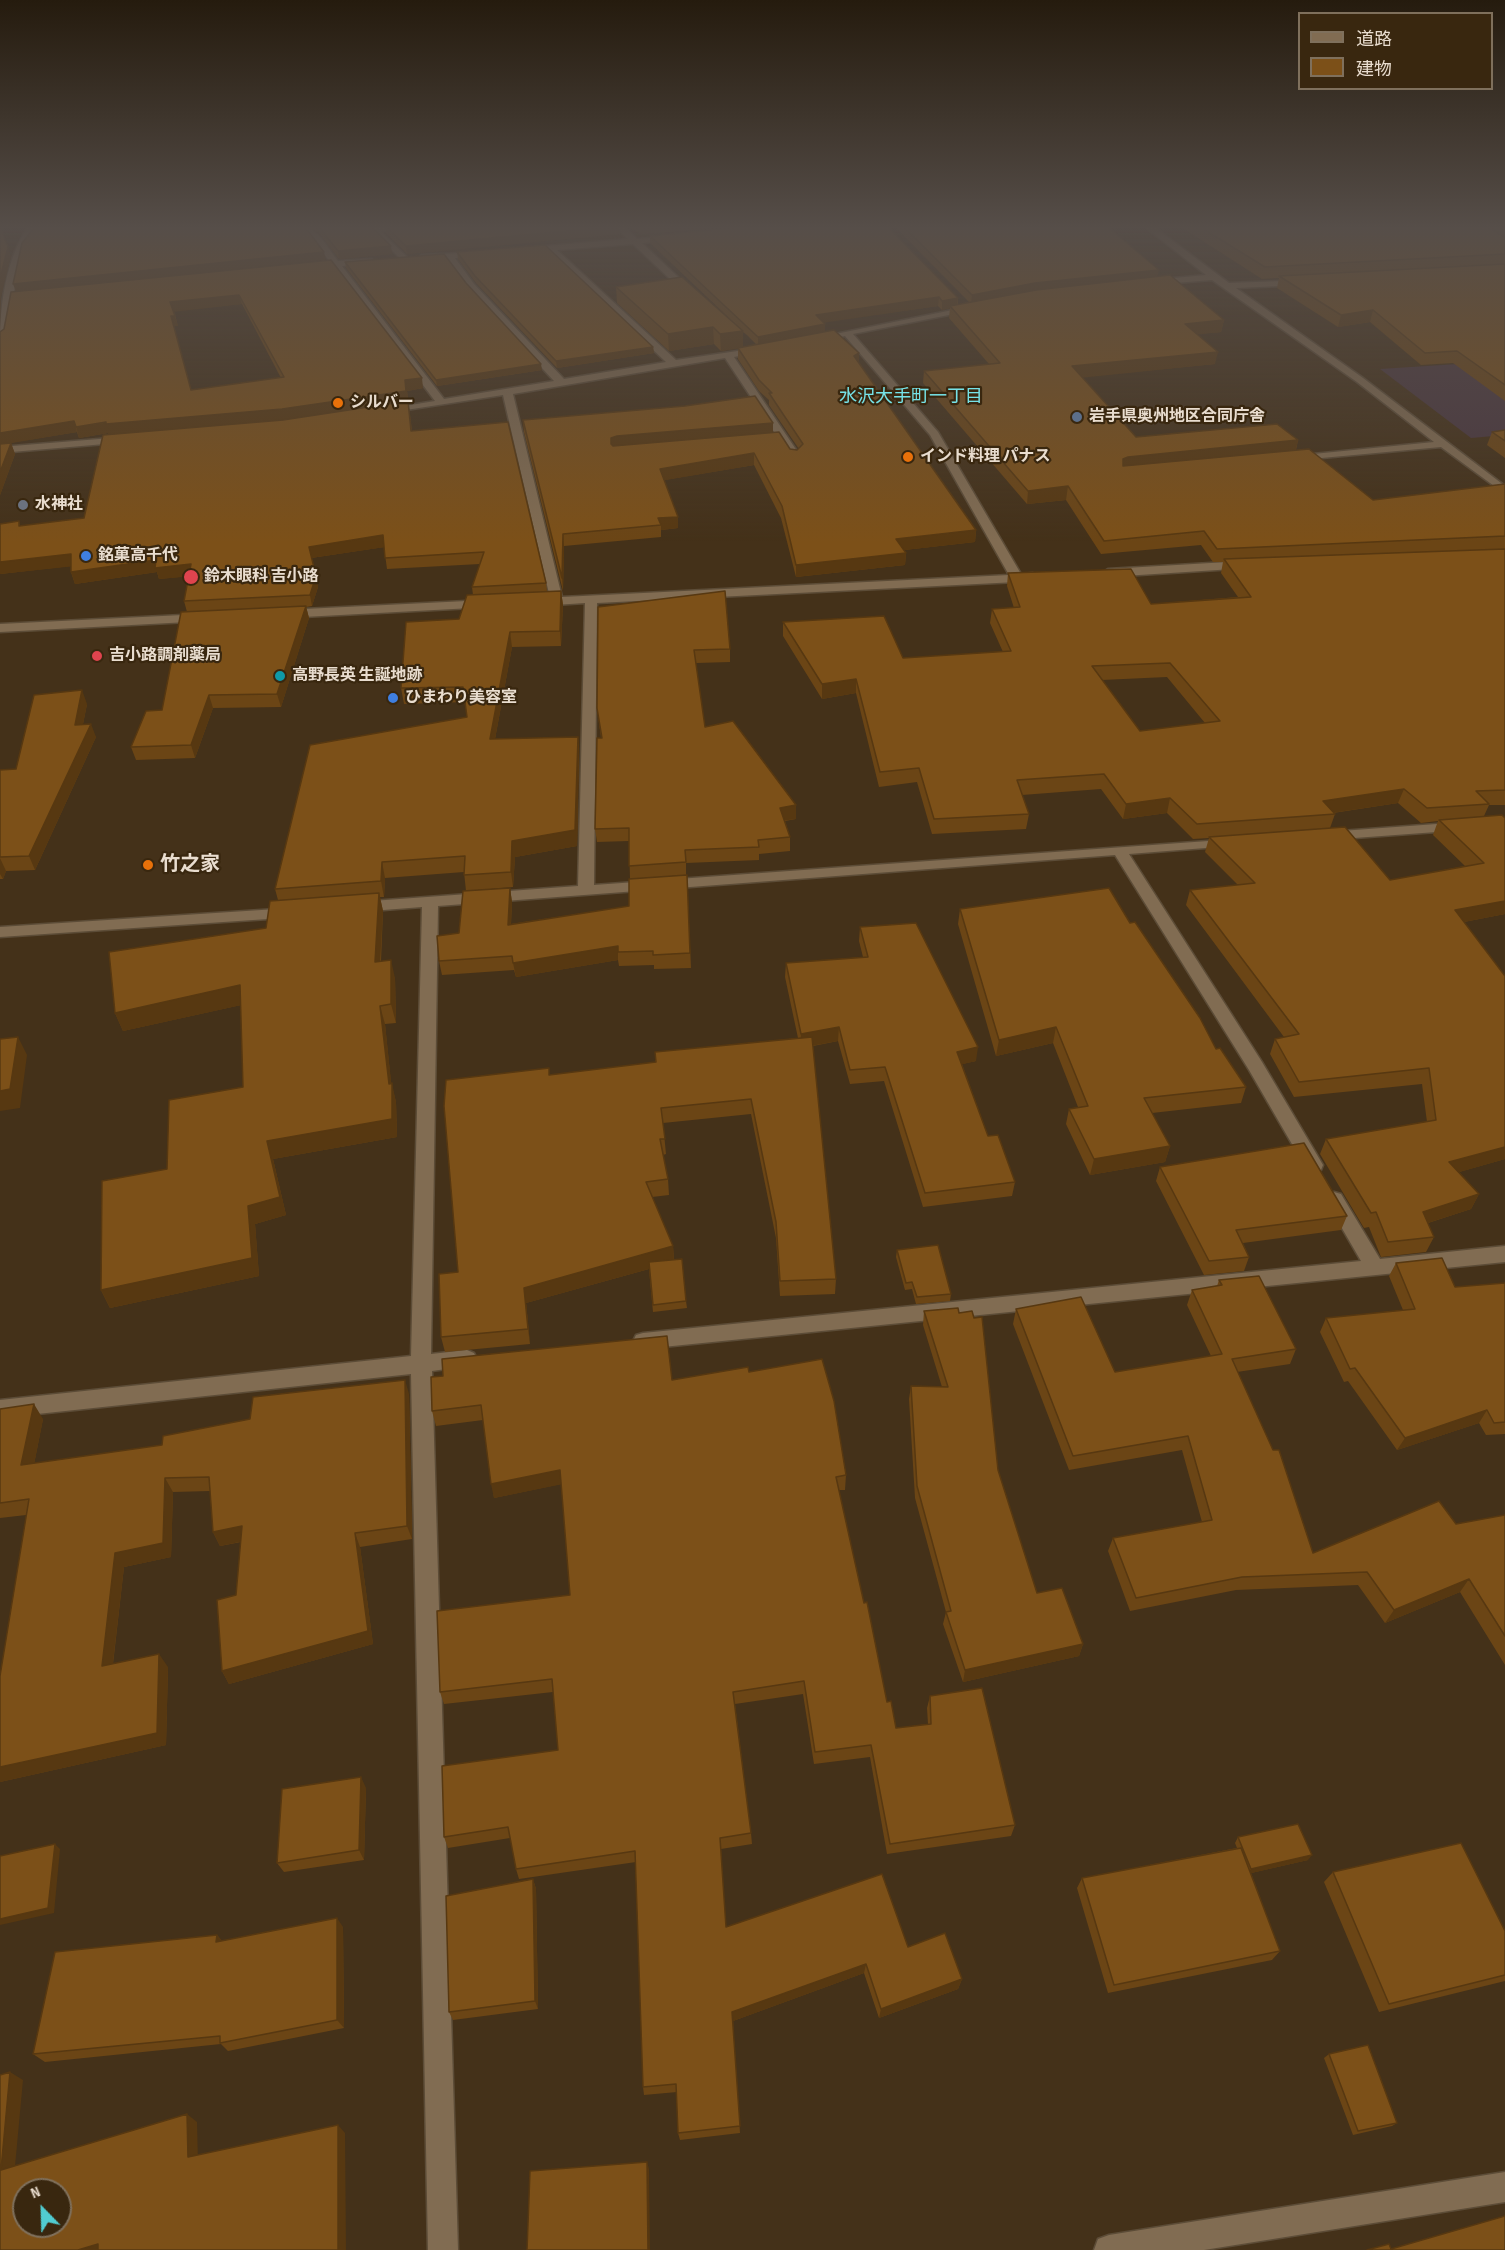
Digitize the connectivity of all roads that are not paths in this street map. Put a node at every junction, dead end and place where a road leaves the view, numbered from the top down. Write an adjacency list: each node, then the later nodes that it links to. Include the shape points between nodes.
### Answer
1 (389, 332): 15 (street)
2 (514, 332): 13 (street)
3 (640, 332): 12 (street)
4 (852, 332): 6 (street)
5 (1292, 332): 20 (street)
6 (847, 333): 7 (street); 28 (street, via 934,434)
7 (801, 342)
8 (747, 343): 10 (street)
9 (778, 346): 10 (street)
10 (755, 351): 11 (street)
11 (728, 356): 12 (street); 17 (street)
12 (673, 363): 13 (street)
13 (561, 382): 14 (street)
14 (507, 391): 15 (street); 30 (street)
15 (441, 402): 16 (street)
16 (369, 414)
17 (783, 438): 19 (street); 22 (street)
18 (130, 439): 21 (street)
19 (772, 440)
20 (1443, 444): 23 (street); 24 (street)
21 (0, 450)
22 (796, 457)
23 (1279, 460)
24 (1505, 491)
25 (1261, 564): 26 (street)
26 (1098, 573)
27 (1052, 576): 28 (street)
28 (1017, 578): 29 (street)
29 (591, 599): 30 (street); 40 (street)
30 (557, 601): 31 (street)
31 (521, 603)
32 (497, 604): 33 (street)
33 (272, 615)
34 (213, 618): 35 (street)
35 (0, 628)
36 (1505, 823): 37 (street)
37 (1306, 837)
38 (1247, 841): 39 (street)
39 (1119, 850): 40 (street); 46 (street, via 1256,1066)
40 (586, 890): 41 (street)
41 (430, 901): 42 (street); 49 (street)
42 (337, 909)
43 (314, 911): 44 (street)
44 (0, 932)
45 (1505, 1254): 46 (street)
46 (1375, 1267): 47 (street)
47 (624, 1343)
48 (481, 1358): 49 (street)
49 (422, 1364): 50 (street); 52 (street)
50 (0, 1409)
51 (1505, 2187): 53 (street)
52 (443, 2250)
53 (1109, 2250)

